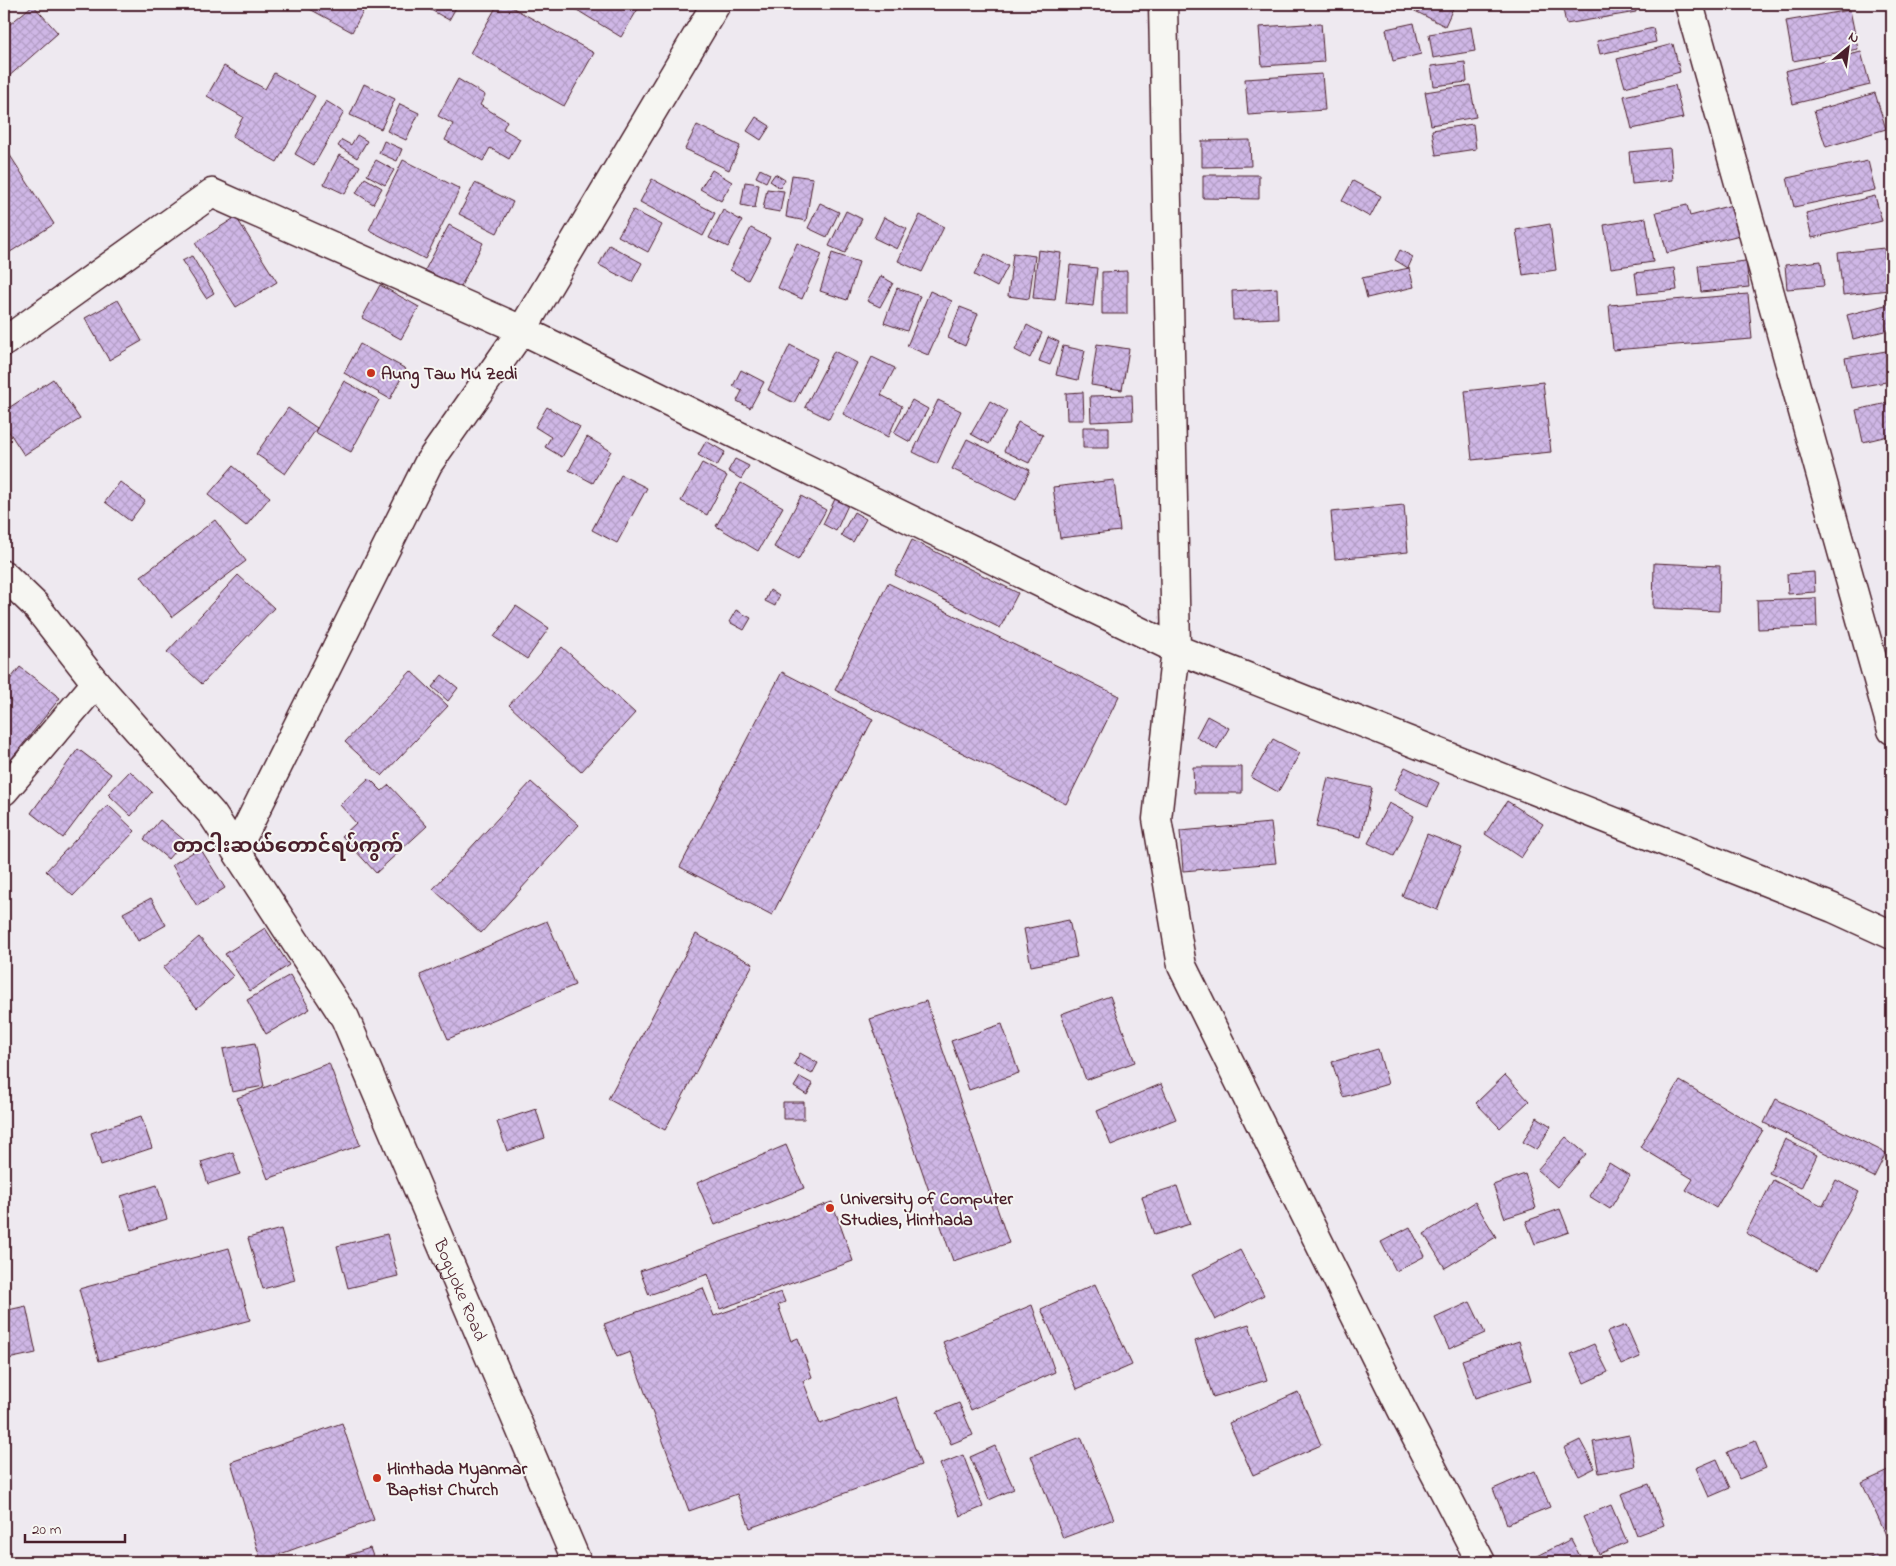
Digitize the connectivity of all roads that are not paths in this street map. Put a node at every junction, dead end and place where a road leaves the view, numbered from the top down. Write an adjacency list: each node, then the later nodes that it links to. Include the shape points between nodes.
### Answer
1 (716, 4): 4 (street)
2 (1163, 4): 7 (street)
3 (1689, 4): 9 (street)
4 (522, 330): 5 (street, via 212,192); 7 (street); 11 (street, via 428,464)
5 (4, 342)
6 (4, 575): 8 (street, Bogyoke Road, via 35,605)
7 (1176, 649): 12 (street, via 1833,908); 14 (street, via 1157,819 1182,966 1402,1410)
8 (96, 683): 10 (street); 11 (street, Bogyoke Road, via 212,814)
9 (1892, 730)
10 (4, 791)
11 (236, 850): 13 (street, Bogyoke Road, via 345,1018)
12 (1892, 935)
13 (577, 1562)
14 (1482, 1562)

